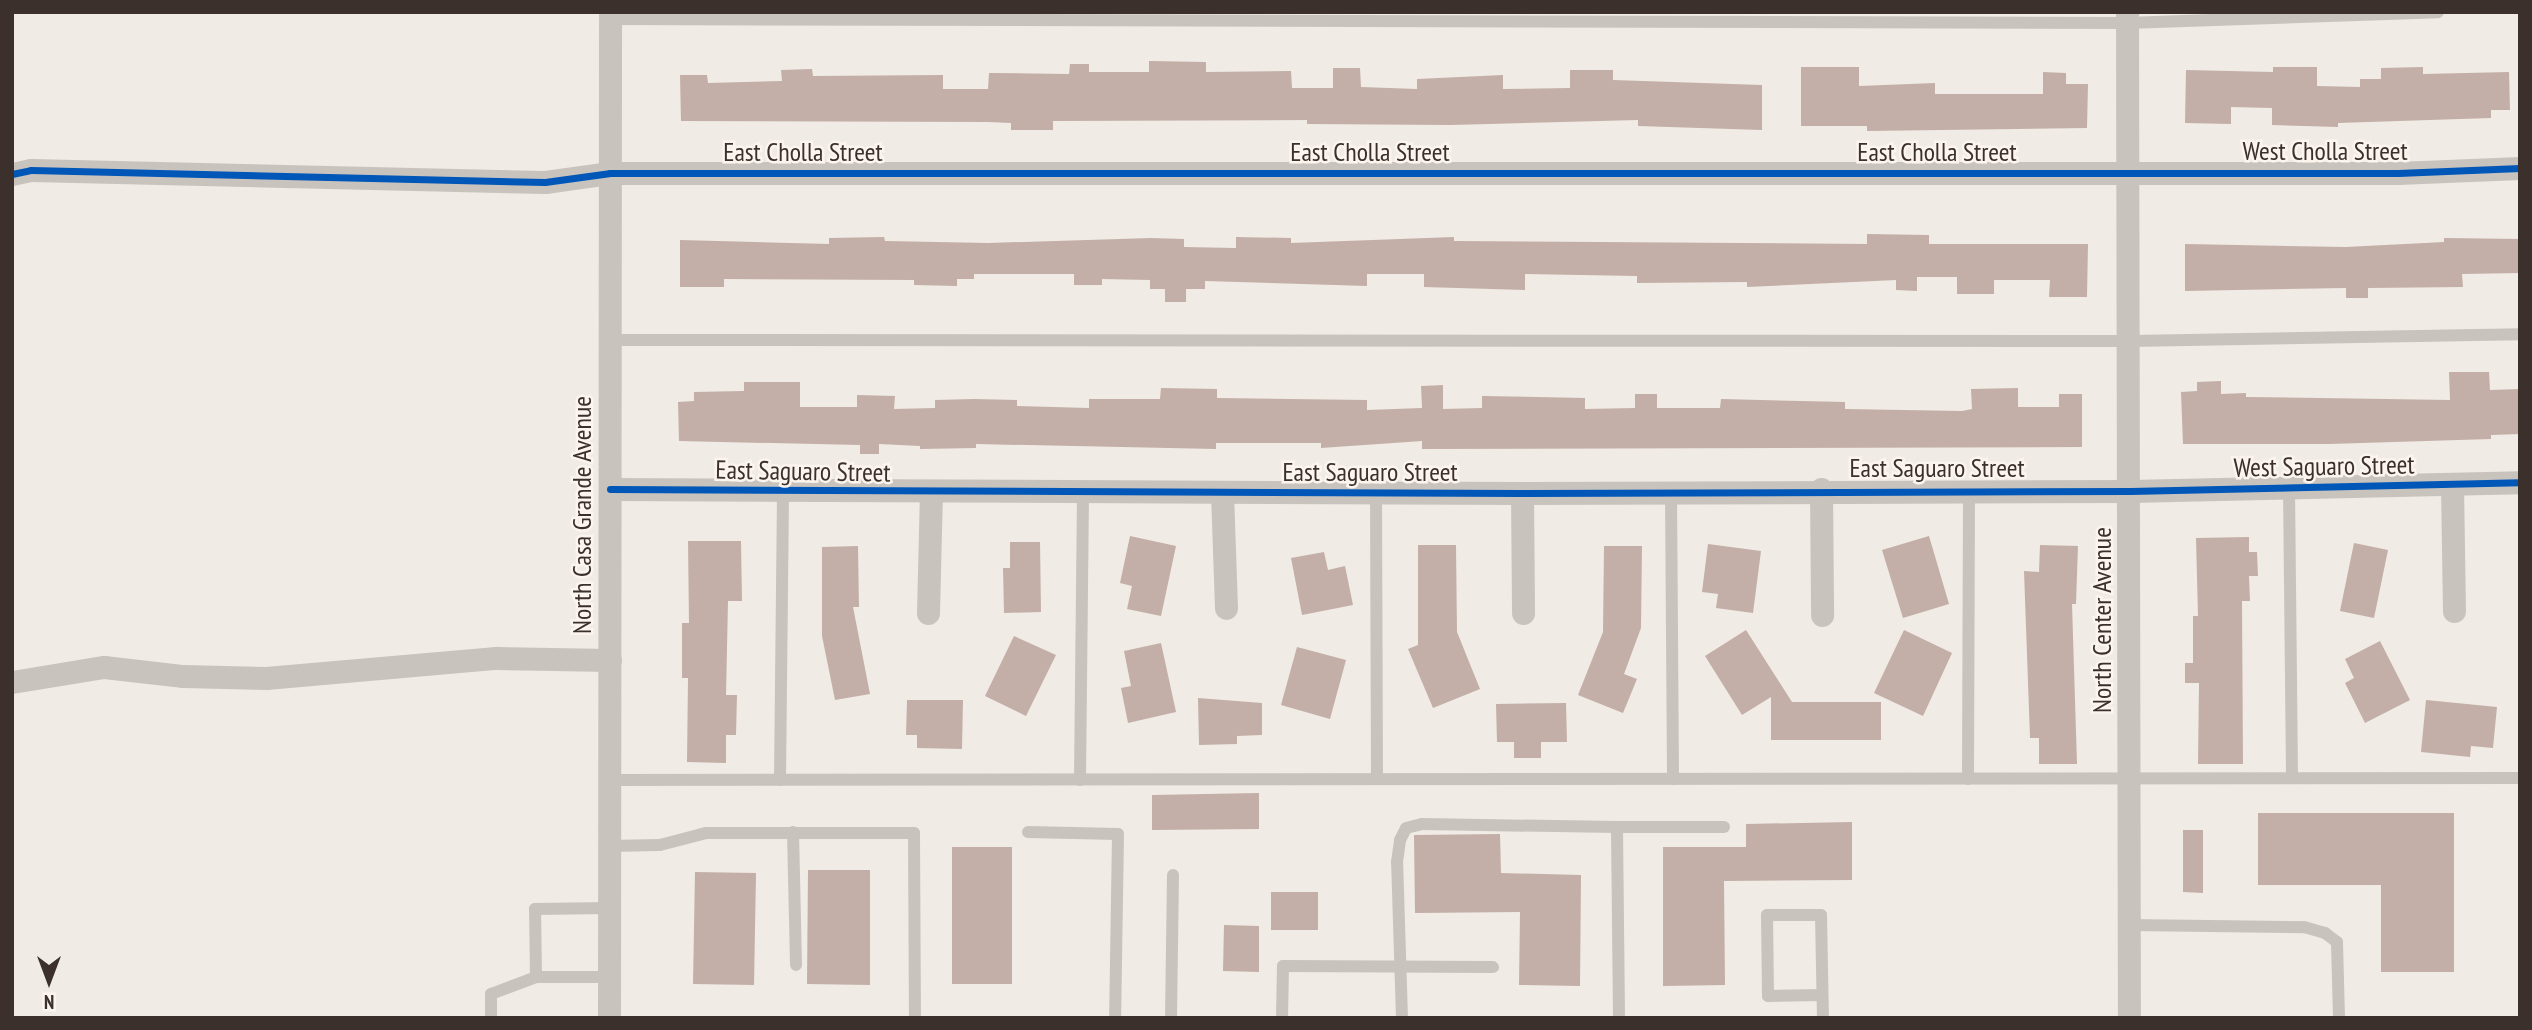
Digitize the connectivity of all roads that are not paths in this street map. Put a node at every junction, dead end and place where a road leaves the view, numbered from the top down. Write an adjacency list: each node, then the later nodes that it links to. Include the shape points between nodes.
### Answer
1 (2438, 12): 3 (lane)
2 (610, 16): 3 (lane); 5 (street, North Casa Grande Avenue)
3 (2127, 18): 6 (street, North Center Avenue)
4 (2520, 168): 6 (street, West Cholla Street)
5 (610, 173): 6 (street, East Cholla Street); 7 (street, East Cholla Street, via 545,182 31,170); 9 (street, North Casa Grande Avenue)
6 (2130, 173): 10 (street, North Center Avenue)
7 (12, 174)
8 (2520, 334): 10 (lane)
9 (610, 340): 10 (lane); 14 (street, North Casa Grande Avenue)
10 (2130, 341): 19 (street, North Center Avenue)
11 (2520, 482): 12 (street, West Saguaro Street)
12 (2452, 485): 13 (street, West Saguaro Street); 26 (street)
13 (2289, 488): 19 (street, West Saguaro Street); 32 (lane)
14 (610, 489): 17 (street, East Saguaro Street); 30 (street, North Casa Grande Avenue)
15 (1821, 489): 16 (street, East Saguaro Street); 18 (street, East Saguaro Street); 29 (street, East Saguaro Street)
16 (1969, 489): 19 (street, East Saguaro Street); 36 (lane)
17 (783, 491): 20 (street, East Saguaro Street); 39 (lane)
18 (1671, 491): 24 (street, East Saguaro Street); 35 (lane)
19 (2130, 491): 37 (street, North Center Avenue)
20 (931, 493): 21 (street, East Saguaro Street); 27 (street)
21 (1083, 493): 22 (street, East Saguaro Street); 40 (lane)
22 (1222, 493): 23 (street, East Saguaro Street); 25 (street)
23 (1376, 493): 24 (street, East Saguaro Street); 34 (lane)
24 (1522, 493): 28 (street)
25 (1226, 608)
26 (2455, 611)
27 (928, 613)
28 (1523, 613)
29 (1822, 615)
30 (610, 660): 31 (street, via 496,658 267,678 183,676 104,667); 38 (street, North Casa Grande Avenue)
31 (12, 682)
32 (2292, 778): 33 (lane); 37 (lane)
33 (2520, 778)
34 (1377, 779): 35 (lane); 40 (lane)
35 (1673, 779): 36 (lane)
36 (1968, 779): 37 (lane)
37 (2129, 779): 48 (street, North Center Avenue)
38 (609, 780): 39 (lane); 45 (street, North Casa Grande Avenue)
39 (780, 780): 40 (lane)
40 (1080, 780)
41 (1617, 827): 42 (lane); 50 (lane, via 1422,824 1406,828 1397,862); 62 (lane)
42 (1724, 828)
43 (793, 832): 45 (lane, via 706,833 660,845); 49 (lane); 57 (lane, via 914,833)
44 (1028, 832): 58 (lane, via 1118,834)
45 (609, 846): 47 (street, North Casa Grande Avenue)
46 (1173, 874): 59 (lane)
47 (609, 908): 52 (street, North Casa Grande Avenue); 53 (lane, via 535,909)
48 (2129, 925): 64 (street, North Center Avenue); 65 (lane, via 2304,928 2325,933 2337,942)
49 (796, 965)
50 (1399, 966): 51 (lane); 60 (lane, via 1283,966); 61 (lane)
51 (1493, 967)
52 (609, 976): 53 (lane); 56 (street, North Casa Grande Avenue)
53 (536, 977): 55 (lane, via 491,994)
54 (1822, 995): 54 (lane, via 1821,915 1767,915 1768,996); 63 (lane)
55 (491, 1018)
56 (609, 1018)
57 (915, 1018)
58 (1115, 1018)
59 (1171, 1018)
60 (1282, 1018)
61 (1402, 1018)
62 (1619, 1018)
63 (1823, 1018)
64 (2129, 1018)
65 (2339, 1018)

